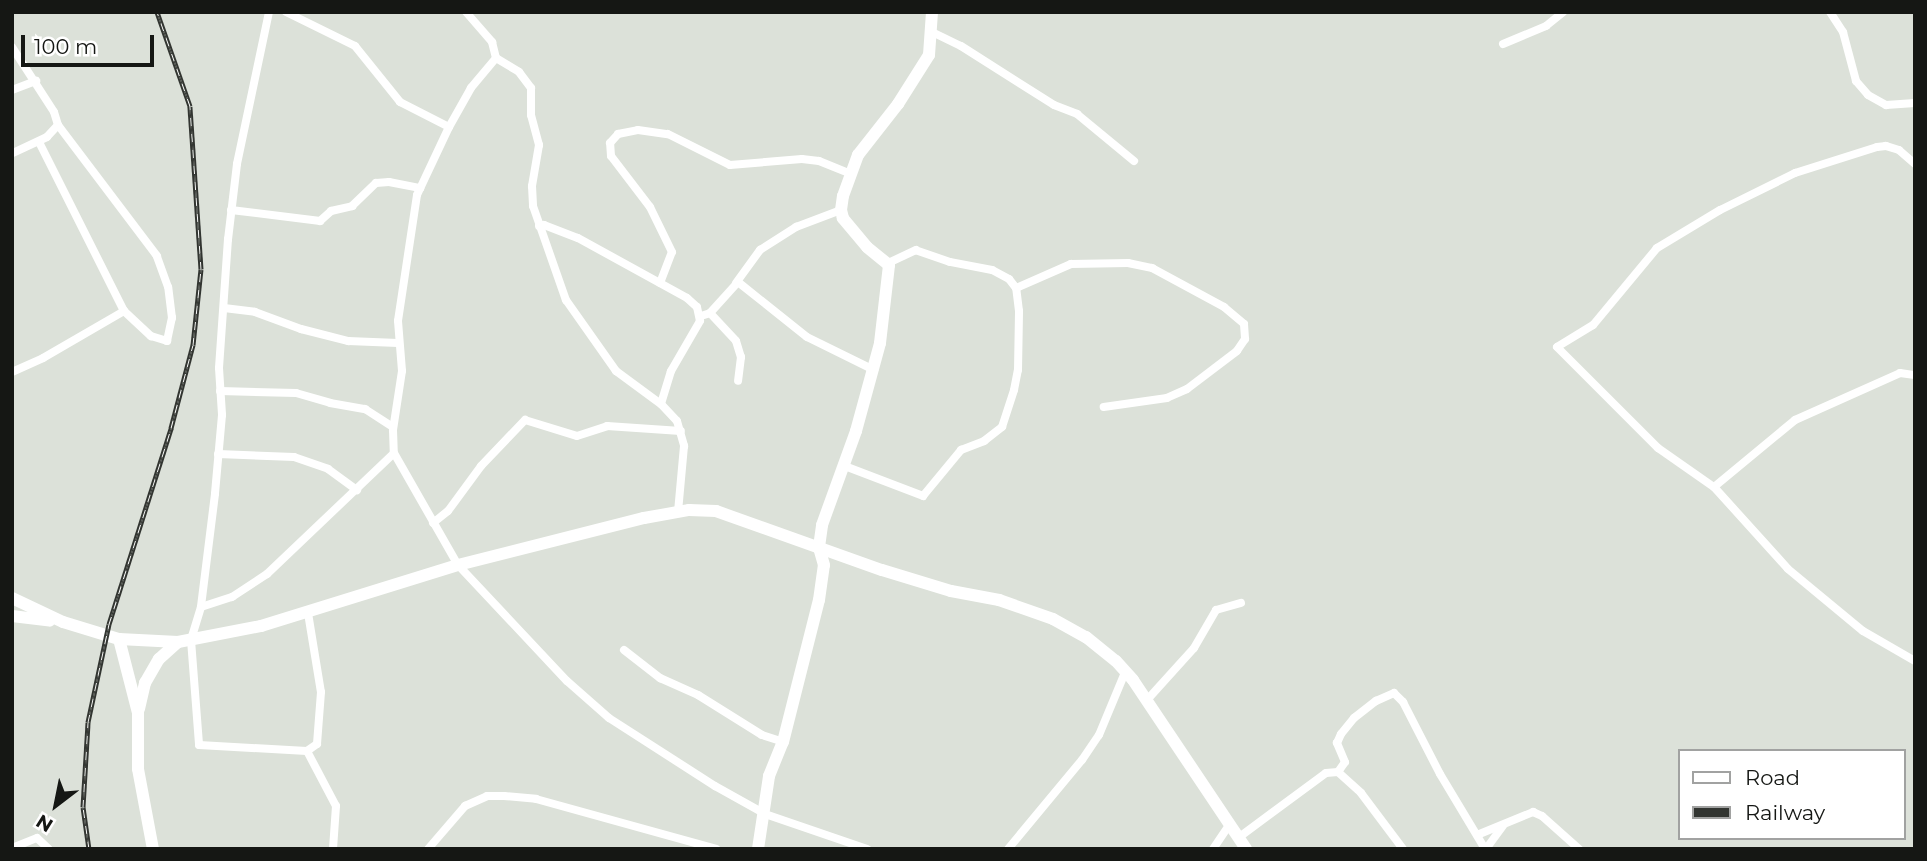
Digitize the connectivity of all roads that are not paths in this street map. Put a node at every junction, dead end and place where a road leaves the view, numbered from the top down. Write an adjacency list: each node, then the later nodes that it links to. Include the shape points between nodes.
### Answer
1 (269, 12): 22 (street)
2 (285, 12): 15 (street, via 355,46 400,102)
3 (466, 12): 10 (street, via 492,42)
4 (932, 12): 7 (main road)
5 (1563, 12): 8 (street, via 1546,26)
6 (1830, 12): 13 (street, via 1843,32 1856,81 1868,95 1886,104)
7 (932, 32): 18 (street, via 1077,114); 20 (main road, via 929,55 917,77 858,155)
8 (1503, 44)
9 (12, 47): 11 (street)
10 (496, 58): 15 (street, via 471,88); 24 (street, via 520,72 531,88 531,115 539,145 532,186)
11 (36, 81): 12 (street); 14 (street)
12 (12, 90)
13 (1915, 103)
14 (58, 125): 16 (street); 30 (street, via 157,256 168,287 172,318 168,340 151,336)
15 (449, 127): 21 (street)
16 (39, 142): 17 (street); 30 (street)
17 (12, 153)
18 (1134, 161)
19 (1915, 164): 45 (street, via 1899,150 1877,147 1795,173 1720,210 1657,248 1592,325 1557,347 1658,448)
20 (850, 174): 23 (main road); 26 (street, via 802,159 730,165 668,134 638,130 618,134 610,143 611,156 650,207 672,252)
21 (420, 188): 22 (street, via 376,183 352,206 331,211 320,221); 32 (street, via 400,303)
22 (231, 210): 29 (street)
23 (841, 210): 25 (main road, via 867,247); 27 (street, via 796,227 760,250)
24 (539, 226): 26 (street, via 578,238); 38 (street, via 566,300 602,355 625,379)
25 (888, 263): 28 (street, via 918,251 992,270 1009,278); 33 (main road)
26 (660, 283): 31 (street)
27 (736, 283): 31 (street); 33 (street, via 807,337)
28 (1016, 288): 39 (street, via 1071,264 1128,263 1152,268 1224,307 1244,324 1245,340 1237,351 1187,389 1167,398); 44 (street, via 1018,370 1002,427 961,450 923,496)
29 (223, 308): 32 (street, via 255,312 348,341); 37 (street)
30 (124, 311): 34 (street)
31 (705, 315): 36 (street, via 736,341 741,357); 38 (street, via 671,371)
32 (398, 343): 40 (street, via 402,371)
33 (874, 370): 44 (main road)
34 (12, 372)
35 (1915, 375): 45 (street, via 1900,373 1795,420)
36 (738, 381)
37 (220, 391): 40 (street, via 296,393 365,409); 43 (street)
38 (661, 404): 41 (street)
39 (1104, 407)
40 (393, 427): 42 (street)
41 (681, 431): 47 (street, via 684,457); 48 (street, via 607,426 577,436 525,420)
42 (394, 453): 46 (street); 48 (street)
43 (218, 454): 46 (street, via 294,457 328,469); 53 (street)
44 (842, 465): 49 (main road)
45 (1714, 487): 60 (street, via 1788,569 1819,596 1863,631)
46 (357, 489): 53 (street, via 267,574 232,597)
47 (678, 512): 49 (main road, via 701,509 727,514); 50 (main road)
48 (433, 523): 50 (street)
49 (819, 547): 61 (main road, via 1053,620 1086,637); 64 (main road, via 824,565 819,600)
50 (458, 565): 54 (main road); 67 (street, via 566,681 609,719)
51 (12, 597): 56 (main road)
52 (1241, 603): 62 (street, via 1216,610 1194,648)
53 (201, 607): 58 (street)
54 (308, 613): 58 (main road); 65 (street, via 321,692 317,744)
55 (12, 616): 56 (main road)
56 (63, 622): 57 (main road)
57 (119, 639): 58 (main road); 63 (main road)
58 (185, 641): 63 (main road, via 159,659 145,683); 65 (street, via 199,745)
59 (624, 650): 64 (street, via 660,678 698,695 762,736)
60 (1915, 661)
61 (1126, 670): 62 (main road); 80 (street, via 1099,735)
62 (1147, 700): 68 (main road)
63 (138, 713): 74 (main road, via 138,769)
64 (783, 742): 67 (main road, via 769,776)
65 (307, 751): 75 (street, via 336,806)
66 (1338, 772): 70 (street, via 1345,762 1337,743 1341,734 1376,701 1394,694 1403,702); 71 (street, via 1326,774); 82 (street, via 1368,802)
67 (765, 814): 78 (main road); 79 (street)
68 (1229, 825): 71 (main road); 81 (street)
69 (1503, 826): 70 (street); 83 (street); 84 (street, via 1537,813)
70 (1477, 835): 83 (street)
71 (1242, 843)
72 (12, 848): 73 (street, via 37,838)
73 (49, 849)
74 (153, 849)
75 (334, 849)
76 (428, 849): 77 (street, via 465,806 487,796 504,796 536,799)
77 (716, 849)
78 (758, 849)
79 (867, 849)
80 (1008, 849)
81 (1213, 849)
82 (1403, 849)
83 (1486, 849)
84 (1579, 849)

